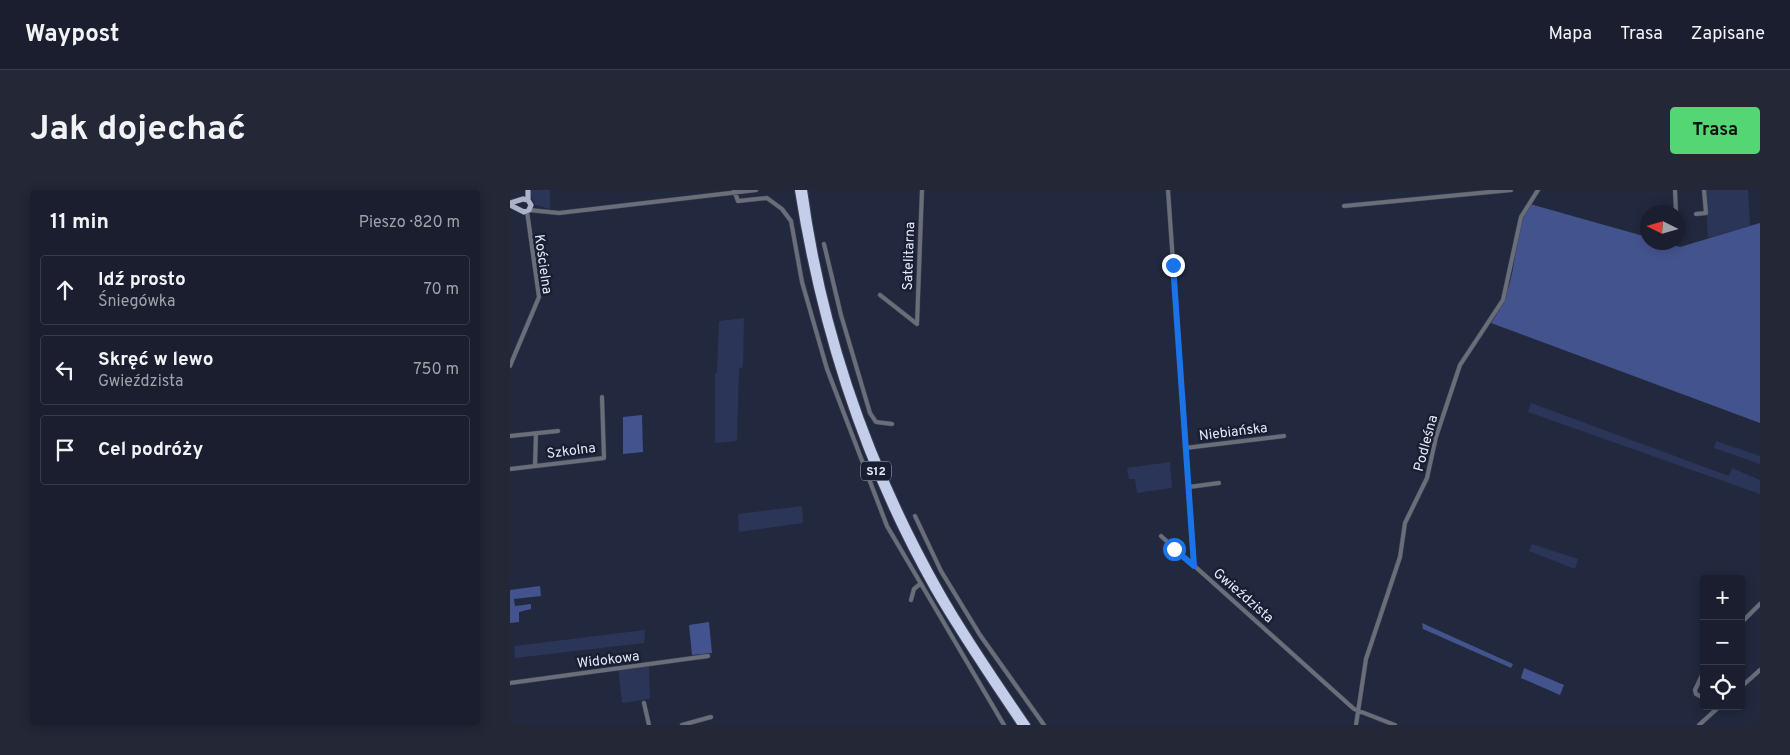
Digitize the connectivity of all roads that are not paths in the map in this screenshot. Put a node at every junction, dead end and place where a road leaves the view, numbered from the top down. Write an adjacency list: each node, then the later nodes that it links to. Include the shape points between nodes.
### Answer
1 (528, 190): 14 (main road)
2 (756, 190): 11 (street)
3 (798, 190): 51 (highway, S12, via 810,261 832,348 854,418 875,469 933,588)
4 (804, 190): 52 (highway, S12, via 818,268 836,340 857,408 882,472 944,597)
5 (922, 190): 18 (street, Satelitarna, via 916,324)
6 (1168, 190): 26 (street, Gwieździsta)
7 (1511, 190): 15 (street)
8 (1538, 190): 46 (street, Podleśna, via 1520,218 1504,300 1460,365 1436,437 1427,478 1405,523 1400,557 1366,659)
9 (1675, 190): 13 (street)
10 (1704, 190): 16 (street, via 1706,213)
11 (734, 191): 14 (street, via 559,213); 34 (street, via 739,202 760,197 770,199 789,218 802,282 840,407 885,522)
12 (510, 204): 14 (main road)
13 (1676, 205)
14 (525, 206): 19 (street, Kościelna, via 539,297)
15 (1344, 206)
16 (1696, 214)
17 (824, 244): 21 (street, via 870,413 876,422)
18 (880, 295)
19 (510, 366)
20 (602, 397): 27 (street, Szkolna, via 604,458)
21 (892, 424)
22 (558, 430): 23 (street)
23 (536, 433): 24 (street); 27 (street)
24 (510, 436)
25 (1284, 436): 26 (street, Niebiańska)
26 (1186, 448): 30 (street, Gwieździsta)
27 (535, 466): 28 (street, Szkolna)
28 (510, 469)
29 (1219, 483): 30 (street)
30 (1189, 487): 33 (street, Gwieździsta)
31 (915, 516): 53 (street, via 937,564 980,635)
32 (1160, 536): 33 (street)
33 (1194, 566): 46 (street, Gwieździsta)
34 (920, 584): 35 (street, via 914,589); 50 (street)
35 (911, 600)
36 (1760, 604): 37 (street)
37 (1744, 620)
38 (708, 656): 41 (street, Widokowa)
39 (1760, 670): 42 (street)
40 (1700, 680): 43 (street, via 1695,690)
41 (510, 683)
42 (1745, 683)
43 (1700, 696)
44 (644, 703): 48 (street)
45 (1716, 710): 56 (street)
46 (1358, 712): 54 (street, Podleśna); 55 (street)
47 (711, 717): 49 (street)
48 (649, 725)
49 (682, 725)
50 (1004, 725)
51 (1021, 725)
52 (1027, 725)
53 (1044, 725)
54 (1356, 725)
55 (1395, 725)
56 (1699, 725)

